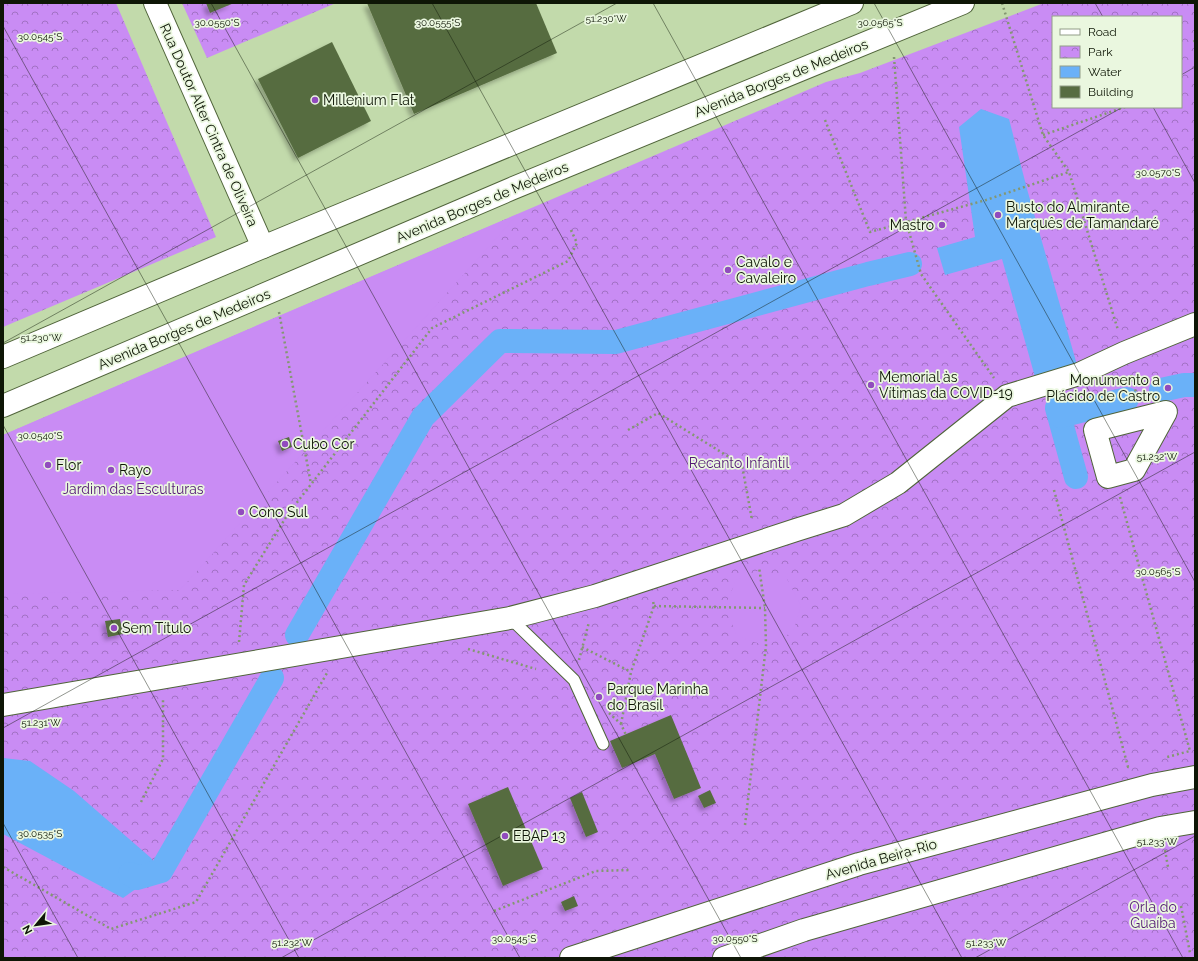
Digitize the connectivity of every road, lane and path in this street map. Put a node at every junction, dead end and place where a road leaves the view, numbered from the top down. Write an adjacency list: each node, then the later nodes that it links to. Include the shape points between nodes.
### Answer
1 (155, 3): 12 (main road, Rua Doutor Alter Cintra de Oliveira)
2 (852, 3): 12 (main road)
3 (963, 3): 5 (main road, Avenida Borges de Medeiros)
4 (1002, 3): 8 (path)
5 (892, 32): 10 (path); 13 (main road, Avenida Borges de Medeiros)
6 (1122, 108): 8 (path)
7 (825, 120): 10 (path, via 870,232)
8 (1043, 135): 9 (path)
9 (1069, 172): 10 (path); 15 (path)
10 (906, 222): 17 (path, via 921,274)
11 (570, 228): 22 (path, via 577,243 568,261 432,328)
12 (263, 247): 16 (main road)
13 (274, 290): 18 (main road, Avenida Borges de Medeiros); 22 (path)
14 (1195, 324): 15 (main road)
15 (1124, 353): 17 (main road, via 1079,374); 19 (path, via 1142,412)
16 (3, 357)
17 (1007, 396): 24 (main road, via 898,483 844,515)
18 (3, 406)
19 (1139, 418): 21 (main road, via 1095,430 1108,477); 21 (main road, via 1166,412 1134,470)
20 (628, 430): 24 (path, via 658,413 742,464)
21 (1114, 475): 43 (path, via 1190,751)
22 (311, 485): 33 (path, via 288,514 244,585)
23 (1054, 490): 44 (path, via 1128,767)
24 (756, 543): 25 (main road); 28 (path)
25 (646, 580): 26 (main road); 27 (path)
26 (595, 596): 29 (main road); 31 (path)
27 (654, 606): 28 (path); 35 (path)
28 (765, 608): 48 (path, via 766,646)
29 (510, 618): 30 (main road); 37 (lane)
30 (342, 647): 33 (main road); 49 (path, via 196,902 111,929)
31 (582, 647): 35 (path); 37 (path)
32 (466, 649): 34 (path)
33 (237, 665): 36 (main road)
34 (538, 669)
35 (631, 672): 40 (path)
36 (162, 677): 38 (main road); 46 (path, via 163,759)
37 (574, 680): 42 (lane)
38 (3, 705)
39 (607, 711): 40 (path)
40 (621, 724): 41 (path)
41 (626, 734)
42 (603, 744)
43 (1164, 758)
44 (1136, 765)
45 (1195, 777): 54 (main road, Avenida Beira-Rio, via 1152,785 859,864)
46 (141, 802)
47 (1195, 822): 55 (main road, via 1160,828 804,930)
48 (745, 825)
49 (3, 867)
50 (630, 870): 52 (path, via 596,872)
51 (1181, 906): 53 (path)
52 (494, 911)
53 (1190, 953)
54 (571, 958)
55 (724, 958)

